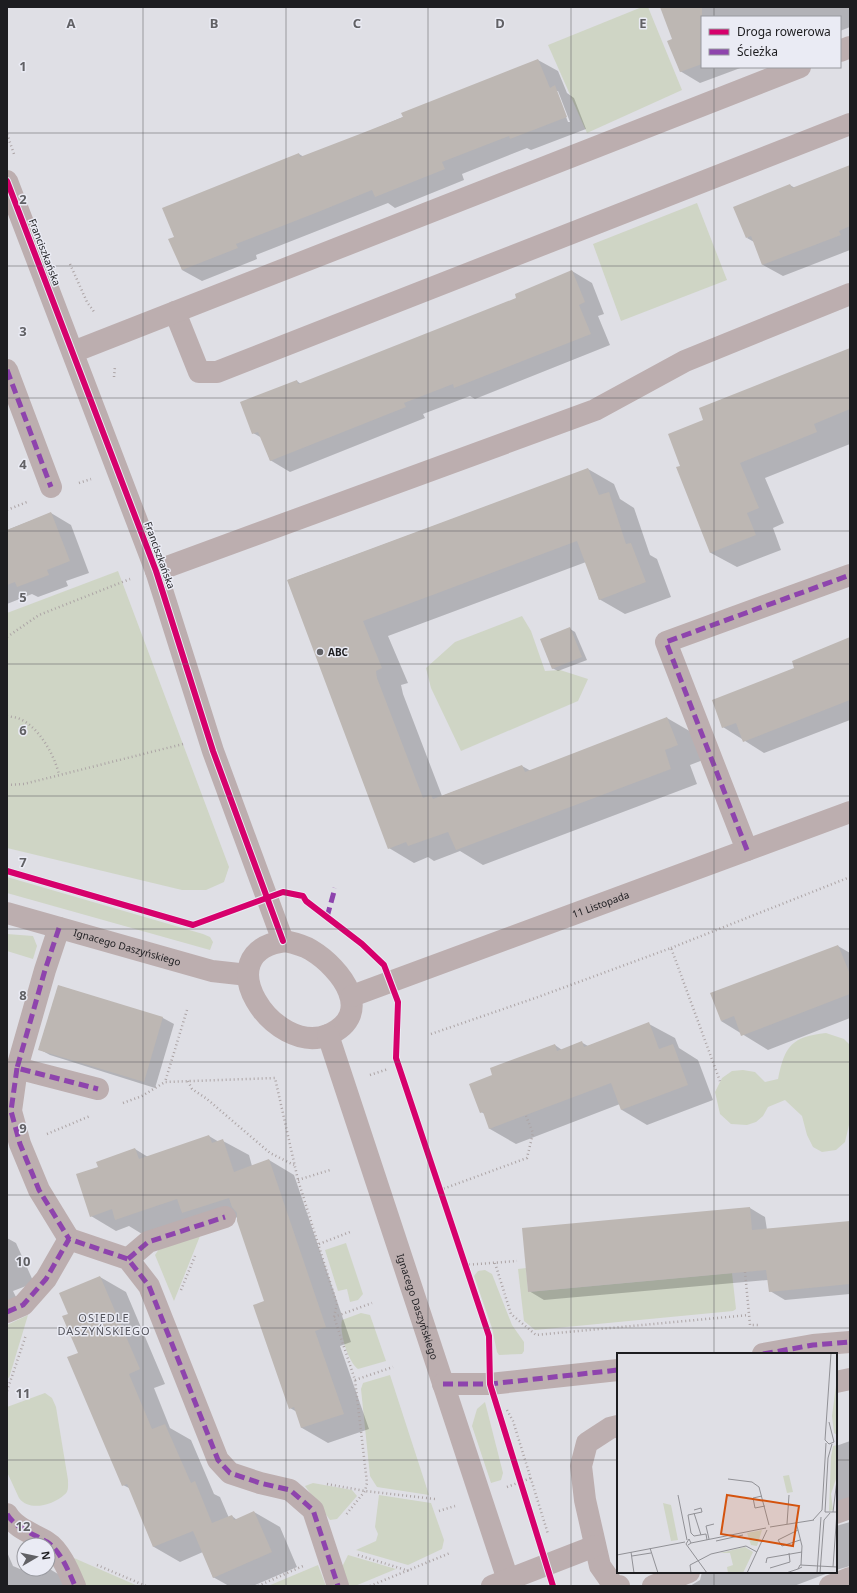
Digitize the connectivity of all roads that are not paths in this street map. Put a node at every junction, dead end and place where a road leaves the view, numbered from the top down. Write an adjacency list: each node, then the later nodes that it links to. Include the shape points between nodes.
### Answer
1 (797, 68): 5 (street)
2 (850, 124): 5 (street, via 218,372 199,372)
3 (7, 181): 6 (street, Franciszkańska)
4 (850, 294): 9 (street, via 685,361 595,410)
5 (175, 312): 6 (street)
6 (73, 352): 9 (street, Franciszkańska)
7 (7, 370): 8 (street)
8 (51, 487)
9 (156, 571): 15 (street, Franciszkańska, via 213,752)
10 (850, 575): 12 (street, via 666,642)
11 (850, 812): 12 (street, 11 Listopada)
12 (747, 850): 17 (street, 11 Listopada)
13 (7, 914): 14 (street, Ignacego Daszyńskiego)
14 (59, 928): 16 (street, Ignacego Daszyńskiego, via 212,971); 19 (street)
15 (283, 941): 16 (street, via 272,942 259,950 249,963); 17 (street, via 299,944 320,956 338,973)
16 (248, 975): 18 (street, via 252,994 258,1006 276,1025 312,1039)
17 (352, 996): 18 (street, via 350,1017 340,1030)
18 (328, 1035): 30 (street, Ignacego Daszyńskiego)
19 (18, 1068): 20 (street); 22 (street, via 11,1111 20,1144 39,1190)
20 (98, 1089)
21 (225, 1217): 23 (street, via 148,1242)
22 (69, 1239): 23 (street); 24 (street, via 46,1279 23,1305)
23 (128, 1259): 40 (street, via 149,1286 218,1460 230,1473 260,1484 290,1490 313,1510)
24 (7, 1312)
25 (850, 1342): 26 (street)
26 (769, 1353)
27 (617, 1370): 30 (street, via 490,1384)
28 (850, 1379): 29 (street)
29 (837, 1382)
30 (443, 1384): 38 (street, Ignacego Daszyńskiego)
31 (617, 1426): 35 (street, via 587,1443 581,1466)
32 (850, 1508): 33 (street)
33 (837, 1513)
34 (7, 1514): 39 (street, via 30,1534 48,1543 65,1563)
35 (595, 1546): 38 (street); 41 (street, via 600,1566 614,1586)
36 (686, 1573): 42 (street)
37 (850, 1578): 43 (street)
38 (503, 1584)
39 (75, 1586)
40 (338, 1586)
41 (619, 1586)
42 (653, 1586)
43 (830, 1586)

